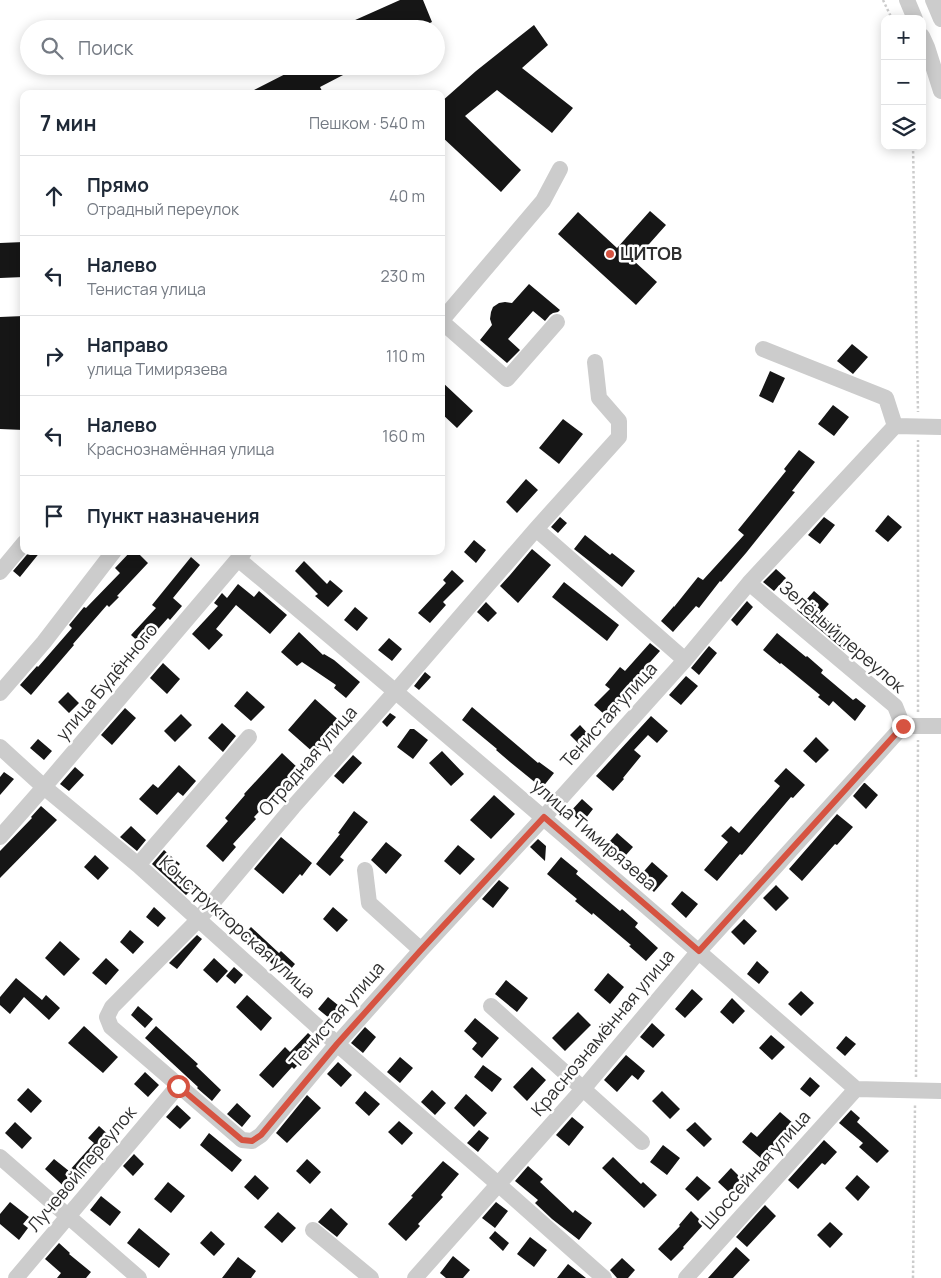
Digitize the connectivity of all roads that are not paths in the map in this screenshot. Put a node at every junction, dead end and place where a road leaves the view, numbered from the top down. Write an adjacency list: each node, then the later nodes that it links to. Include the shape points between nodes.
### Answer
1 (907, 0): 3 (street)
2 (933, 0): 4 (street)
3 (913, 15)
4 (941, 19)
5 (926, 45): 6 (street)
6 (941, 91)
7 (560, 169): 8 (street, via 543,201)
8 (445, 316)
9 (557, 322): 10 (street, via 507,379)
10 (445, 325)
11 (763, 349): 13 (street, via 886,398)
12 (595, 362): 15 (street, Отрадная улица, via 599,398 619,421 620,438)
13 (894, 426): 14 (street); 20 (street, Тенистая улица)
14 (941, 427)
15 (536, 529): 21 (street); 22 (street, Отрадная улица)
16 (20, 548): 19 (street)
17 (111, 555): 23 (street)
18 (241, 555): 22 (street, улица Тимирязева); 28 (street, улица Будённого)
19 (0, 572)
20 (749, 583): 21 (street, Тенистая улица); 24 (street, Зелёный переулок, via 894,706)
21 (685, 660): 29 (street, Тенистая улица)
22 (396, 691): 29 (street, улица Тимирязева); 33 (street, Отрадная улица)
23 (0, 693)
24 (903, 726): 25 (street); 35 (street, Краснознамённая улица)
25 (941, 726)
26 (249, 738): 31 (street)
27 (0, 747): 28 (street, Конструкторская улица)
28 (44, 787): 30 (street, улица Будённого); 31 (street, Конструкторская улица)
29 (544, 817): 34 (street, Тенистая улица); 35 (street, улица Тимирязева)
30 (0, 837)
31 (138, 865): 33 (street, Конструкторская улица)
32 (365, 870): 34 (street, via 369,904)
33 (198, 920): 37 (street, Конструкторская улица); 38 (street, Отрадная улица, via 112,1007 107,1017 111,1027)
34 (421, 950): 37 (street, Тенистая улица)
35 (699, 951): 39 (street, Краснознамённая улица); 40 (street, улица Тимирязева)
36 (491, 1006): 39 (street)
37 (337, 1044): 38 (street, Тенистая улица, via 261,1135 252,1141 242,1140); 44 (street, Конструкторская улица)
38 (178, 1086): 45 (street, Лучевой переулок)
39 (583, 1089): 42 (street); 44 (street, Краснознамённая улица)
40 (856, 1089): 41 (street); 52 (street, Шоссейная улица)
41 (941, 1091)
42 (642, 1142)
43 (0, 1157): 45 (street)
44 (498, 1184): 50 (street, Краснознамённая улица); 51 (street, Конструкторская улица)
45 (67, 1216): 47 (street, Лучевой переулок); 48 (street)
46 (313, 1230): 49 (street)
47 (16, 1278)
48 (139, 1278)
49 (371, 1278)
50 (415, 1278)
51 (604, 1278)
52 (686, 1278)

